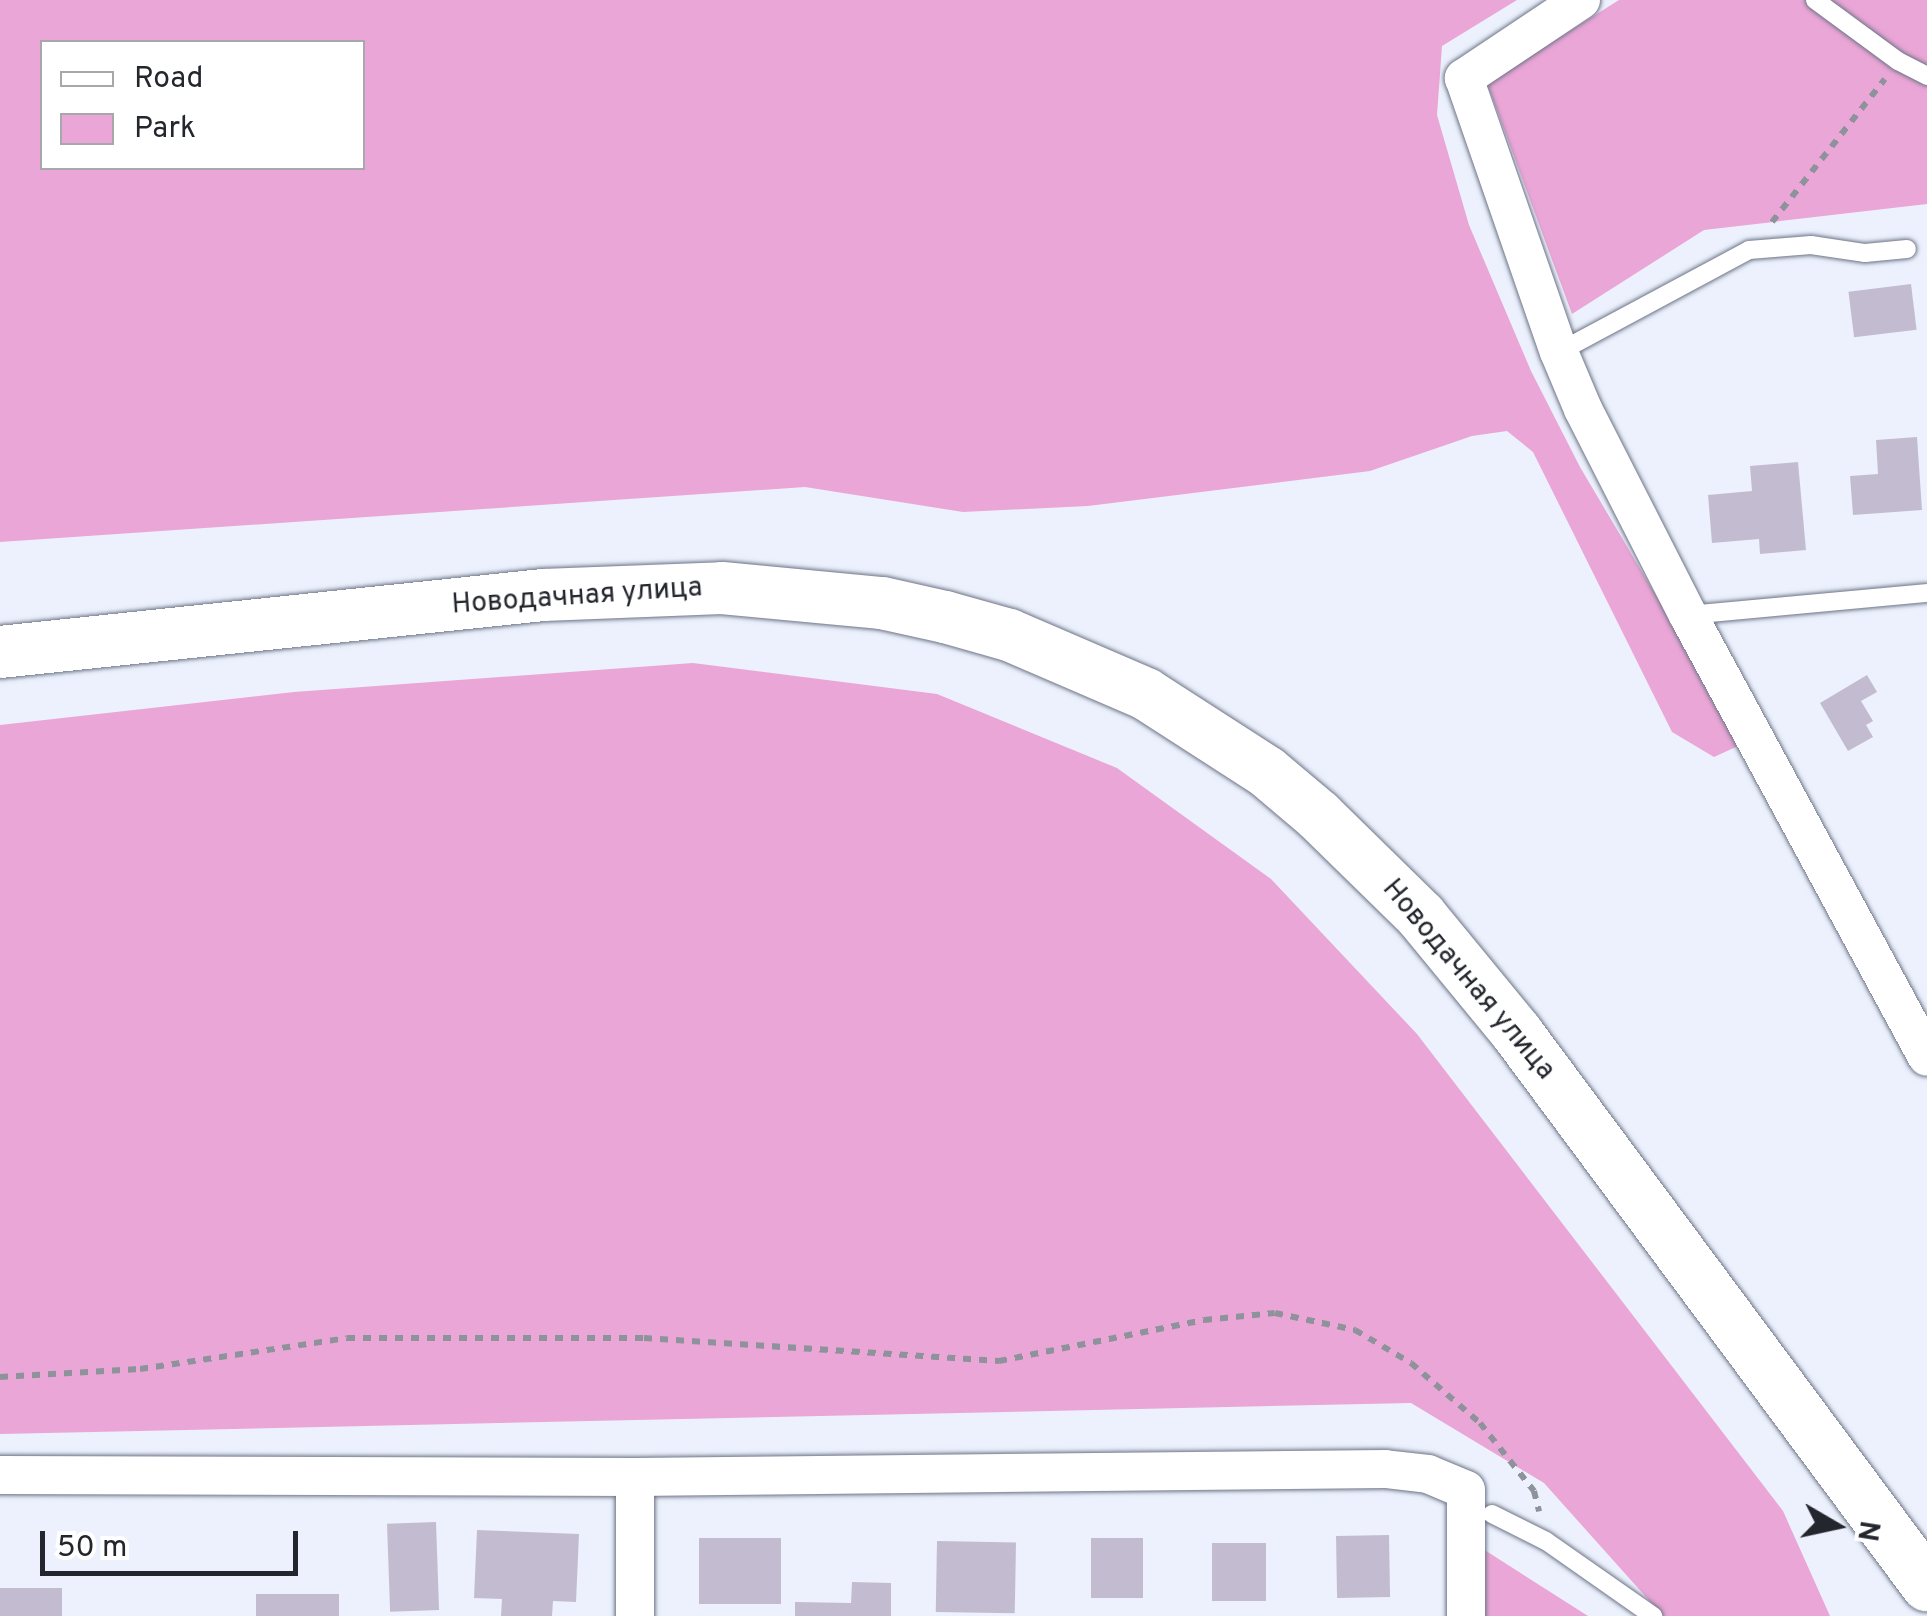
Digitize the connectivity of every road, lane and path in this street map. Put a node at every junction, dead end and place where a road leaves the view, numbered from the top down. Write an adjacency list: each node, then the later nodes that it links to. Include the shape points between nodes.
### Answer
1 (1581, 0): 7 (street, via 1464,78)
2 (1815, 0): 3 (lane)
3 (1898, 61): 4 (lane); 6 (path)
4 (1927, 76)
5 (1907, 249): 6 (lane)
6 (1749, 250): 7 (lane)
7 (1559, 352): 9 (street)
8 (1927, 593): 9 (lane)
9 (1688, 615): 11 (street)
10 (0, 652): 17 (street, Новодачная улица, via 543,595 722,588 882,602 945,617 1043,648 1146,694 1267,772 1421,916 1517,1034)
11 (1923, 1040)
12 (0, 1376): 16 (path, via 140,1369 346,1338 644,1338 999,1361 1204,1320 1275,1313 1355,1330 1411,1364 1480,1423 1534,1491)
13 (0, 1475): 14 (street)
14 (635, 1477): 15 (street, via 1385,1469 1428,1474 1466,1490); 18 (street)
15 (1479, 1513): 16 (lane); 19 (street)
16 (1546, 1541): 20 (lane)
17 (1927, 1585)
18 (635, 1616)
19 (1466, 1616)
20 (1653, 1616)

